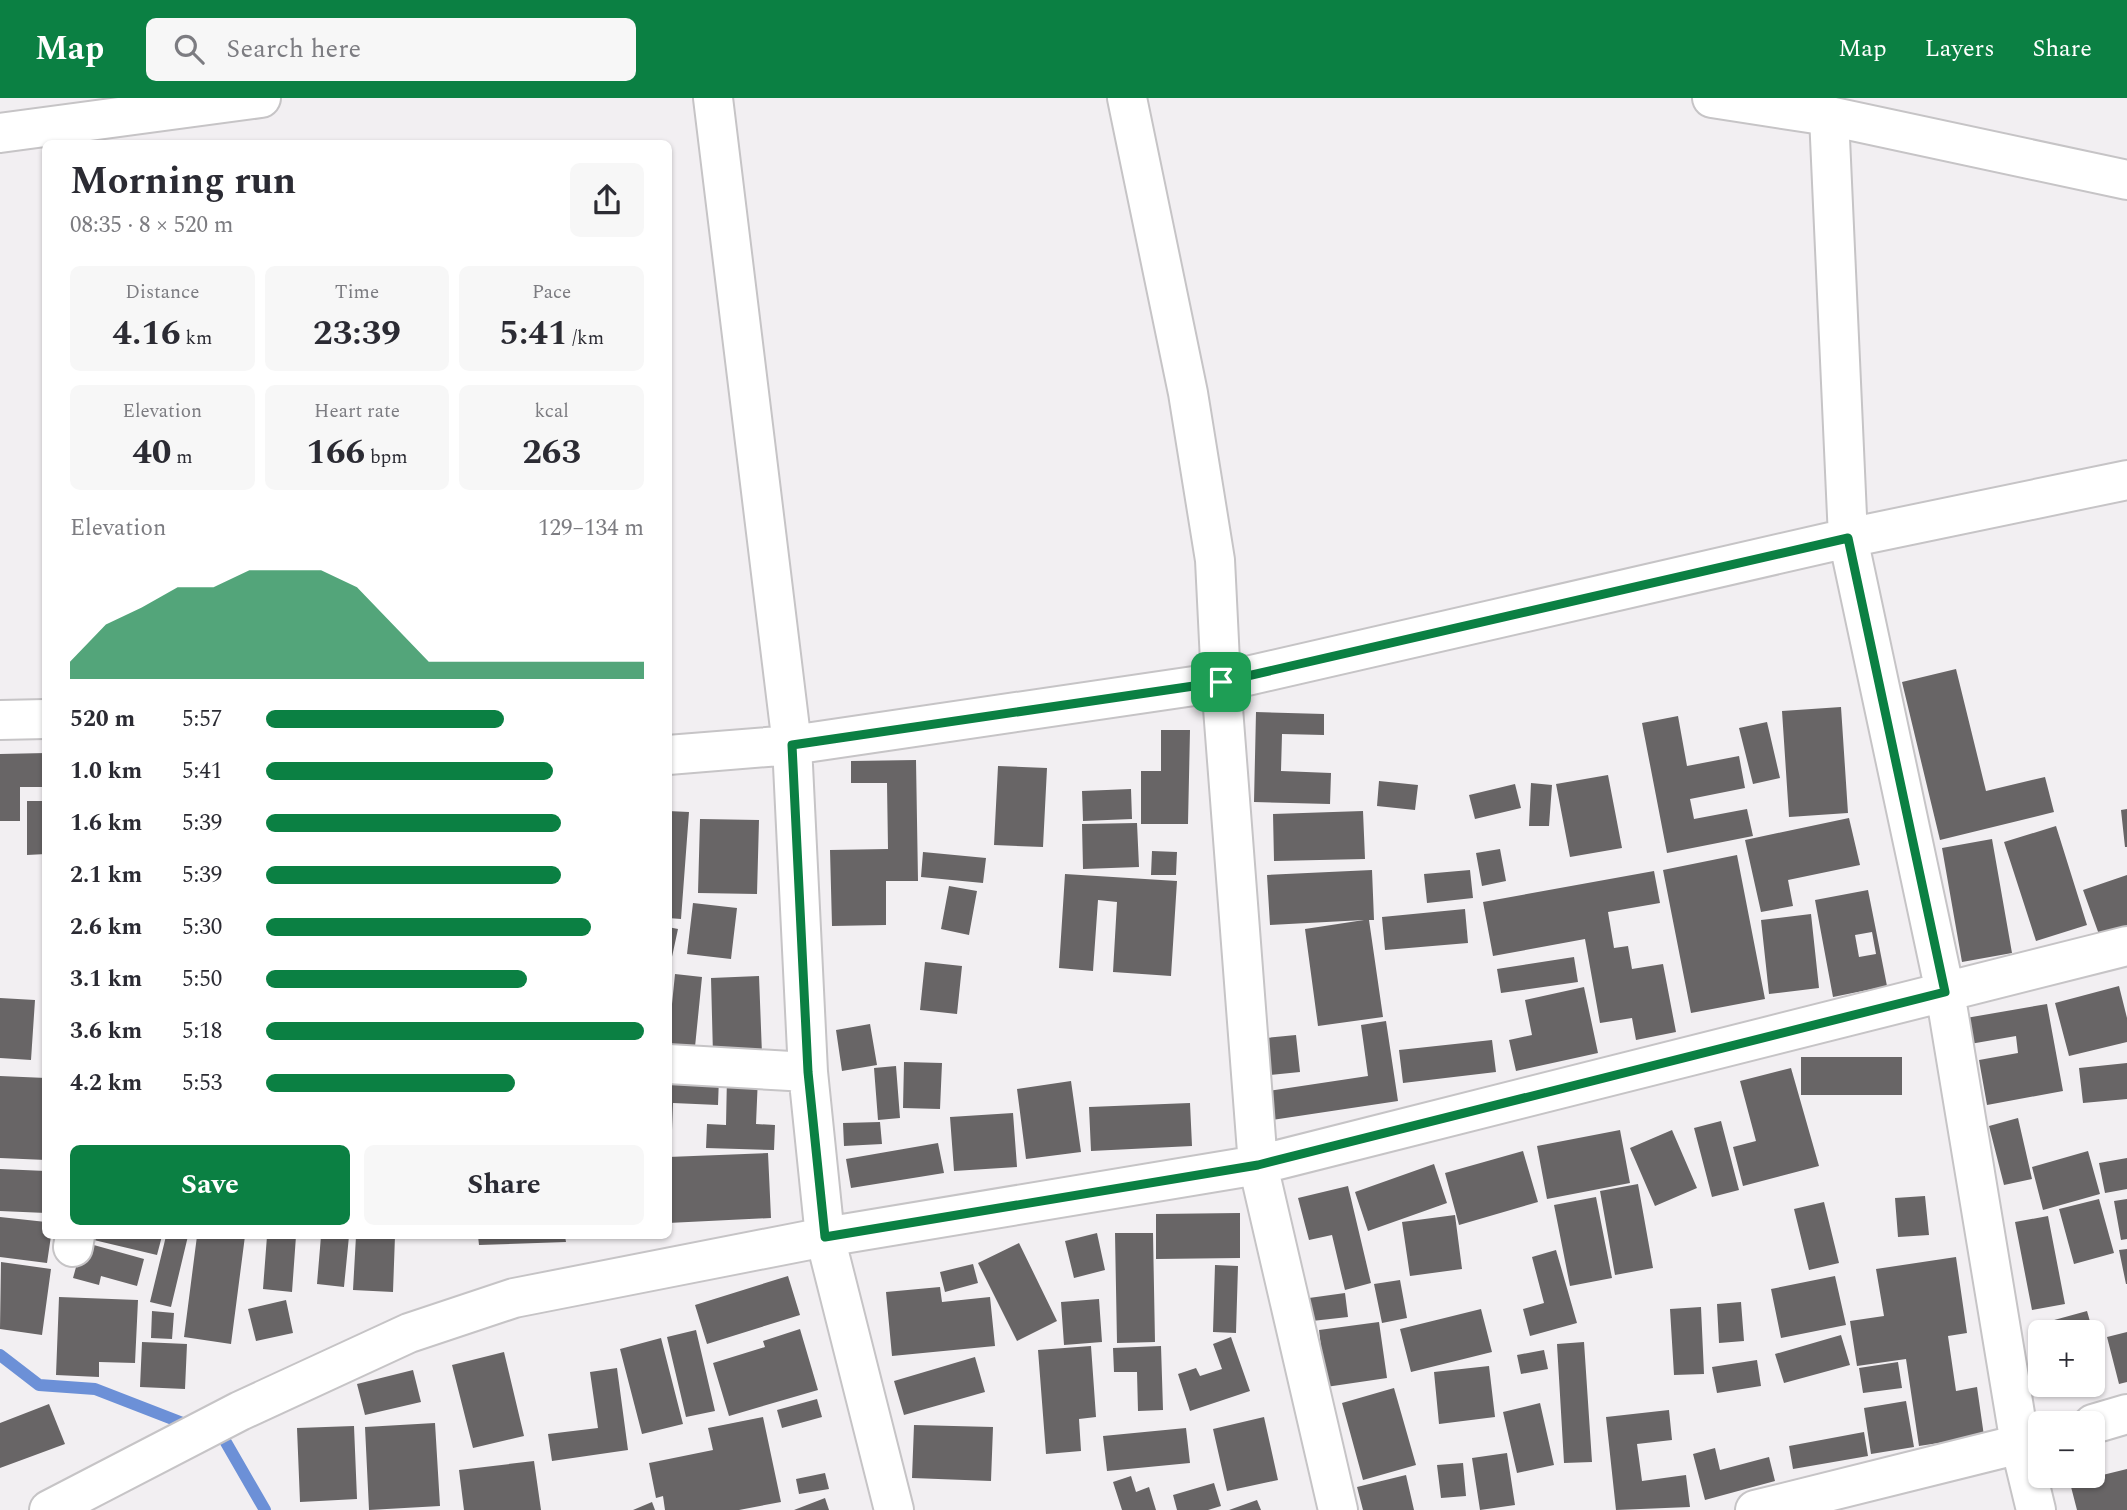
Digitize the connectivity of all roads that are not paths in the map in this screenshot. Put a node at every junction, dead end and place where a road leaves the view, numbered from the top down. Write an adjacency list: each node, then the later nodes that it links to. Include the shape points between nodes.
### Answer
1 (261, 98): 7 (street)
2 (713, 98): 14 (street)
3 (1128, 98): 11 (street, via 1188,393 1215,560)
4 (1712, 98): 5 (street)
5 (1829, 116): 8 (street); 10 (street)
6 (0, 133): 7 (street)
7 (88, 133)
8 (2127, 180)
9 (2127, 480): 10 (street)
10 (1848, 538): 11 (street); 17 (street)
11 (1221, 682): 14 (street); 20 (street)
12 (42, 719): 13 (street)
13 (0, 720)
14 (792, 745): 15 (street); 19 (street)
15 (672, 755)
16 (2127, 946): 17 (street)
17 (1945, 992): 20 (street); 24 (street)
18 (672, 1064): 19 (street)
19 (808, 1072): 21 (street)
20 (1258, 1165): 21 (street); 29 (street)
21 (825, 1237): 27 (street, via 514,1298 409,1333 240,1411); 28 (street)
22 (2127, 1414): 23 (street)
23 (2105, 1420)
24 (2028, 1430)
25 (2028, 1442): 30 (street)
26 (2034, 1488): 31 (street)
27 (49, 1510)
28 (894, 1510)
29 (1338, 1510)
30 (1755, 1510)
31 (2036, 1510)

